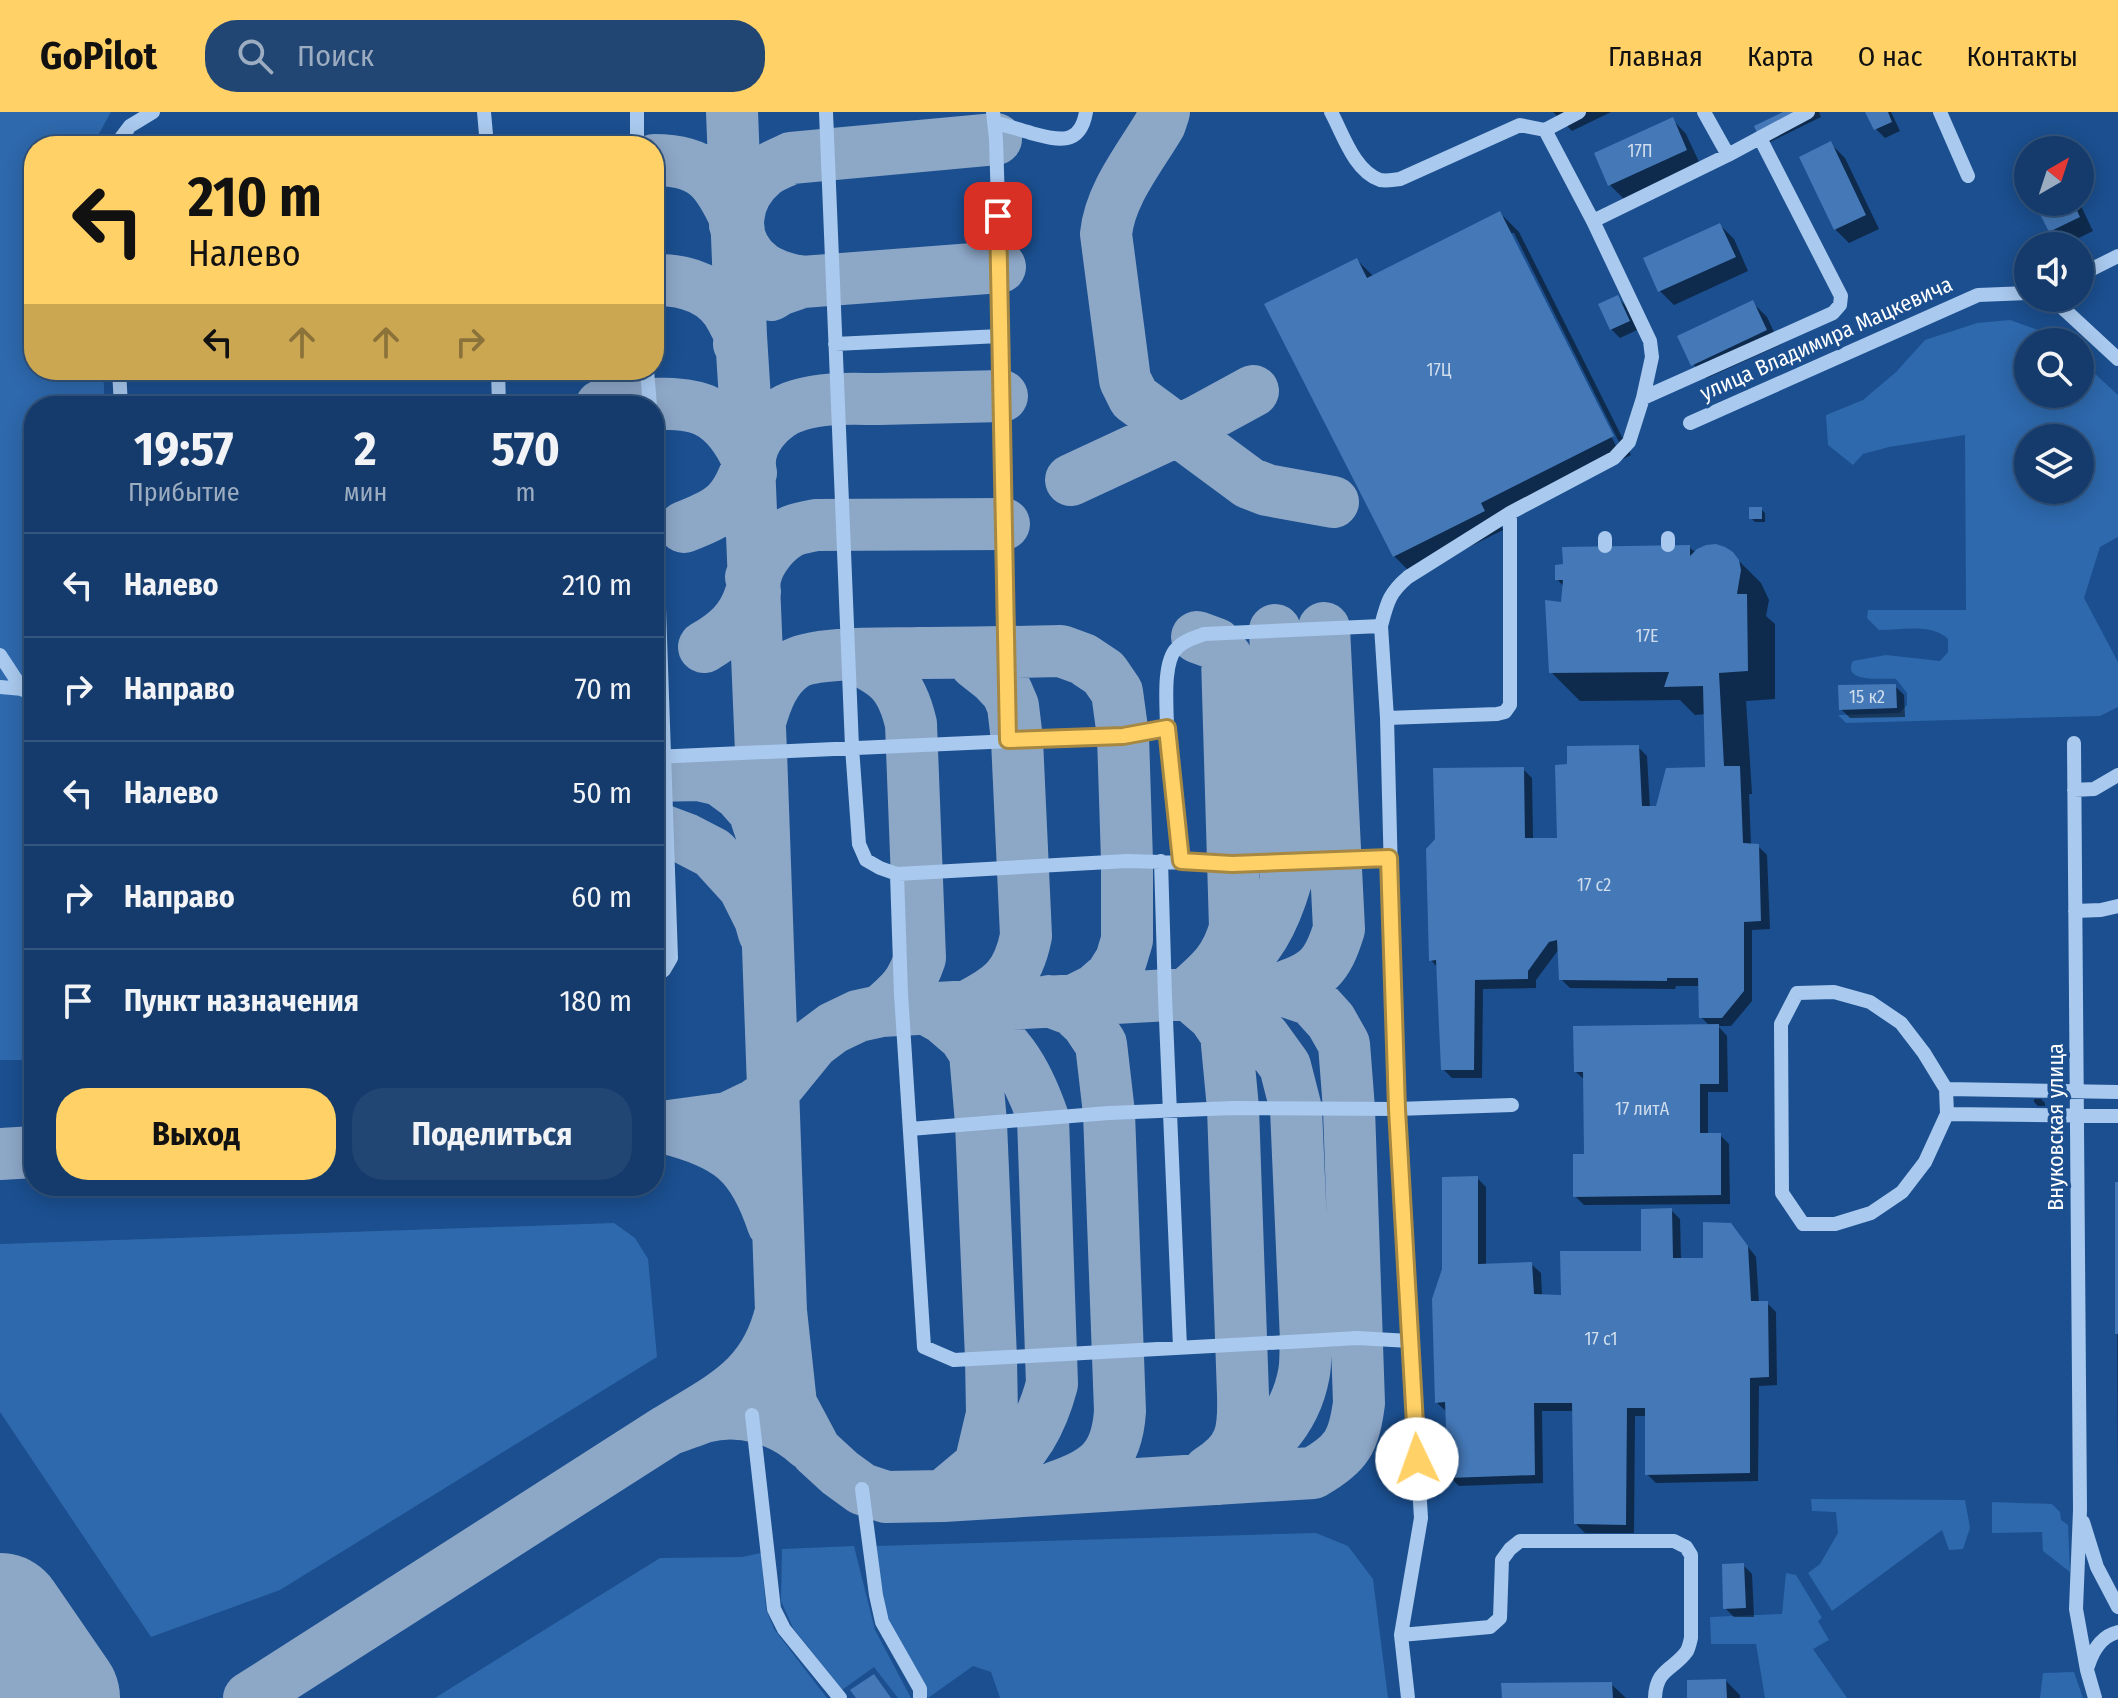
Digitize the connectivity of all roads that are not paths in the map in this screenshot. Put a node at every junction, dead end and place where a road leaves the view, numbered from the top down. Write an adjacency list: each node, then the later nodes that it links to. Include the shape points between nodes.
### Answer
1 (153, 112): 14 (street)
2 (484, 112): 15 (street)
3 (637, 112): 16 (street)
4 (826, 112): 26 (street)
5 (1086, 112): 11 (street, via 1074,135 1058,141)
6 (1331, 112): 12 (street, via 1354,157 1382,181 1400,179)
7 (1579, 112): 13 (street)
8 (1704, 112): 18 (street)
9 (1808, 112): 17 (street)
10 (1940, 112): 19 (street)
11 (994, 117): 25 (street)
12 (1516, 119): 13 (street)
13 (1545, 130): 20 (street)
14 (122, 136)
15 (486, 136)
16 (637, 136)
17 (1760, 138): 18 (street); 28 (street, via 1841,296 1840,305 1833,313)
18 (1728, 155): 20 (street)
19 (1968, 176)
20 (1593, 221): 28 (street, via 1650,341)
21 (2118, 256): 22 (street)
22 (2094, 268)
23 (2014, 294): 29 (street, улица Владимира Мацкевича, via 1978,295)
24 (2067, 312): 27 (street)
25 (1000, 336): 26 (street); 38 (street)
26 (835, 344): 40 (street)
27 (2118, 359)
28 (1643, 398): 30 (street, via 1629,442 1614,458)
29 (1690, 423)
30 (1510, 513): 31 (street, via 1394,588); 36 (street, via 1510,705 1497,714)
31 (1381, 626): 36 (street); 37 (street, via 1204,634 1186,641 1168,664)
32 (0, 655): 33 (street)
33 (24, 684)
34 (0, 687): 35 (street)
35 (24, 689)
36 (1387, 718): 45 (street)
37 (1167, 728): 38 (street, via 1123,736); 47 (street)
38 (1008, 740): 40 (street)
39 (2074, 743): 43 (street, Внуковская улица)
40 (852, 747): 41 (street); 48 (street, via 859,844 866,860)
41 (664, 757)
42 (2118, 775): 43 (street, via 2094,789)
43 (2074, 790): 50 (street, Внуковская улица)
44 (664, 850): 51 (street, via 671,958)
45 (1389, 858): 47 (street); 56 (street)
46 (1161, 861): 47 (street); 48 (street); 57 (street)
47 (1181, 861)
48 (897, 874): 61 (street)
49 (2118, 906): 50 (street)
50 (2075, 911): 53 (street, Внуковская улица)
51 (664, 970)
52 (1946, 1089): 53 (street); 58 (street); 58 (street, via 1901,1023 1870,1002 1834,992 1797,993 1781,1024 1782,1193 1803,1224 1835,1224 1871,1213 1910,1182)
53 (2077, 1092): 54 (street); 59 (street, Внуковская улица)
54 (2118, 1092)
55 (1512, 1105): 56 (street)
56 (1397, 1109): 57 (street); 62 (street)
57 (1171, 1112): 61 (street); 63 (street)
58 (1947, 1114): 59 (street)
59 (2077, 1116): 60 (street); 66 (street, Внуковская улица)
60 (2118, 1116)
61 (910, 1129): 63 (street, via 924,1347 954,1360)
62 (1410, 1341): 63 (street, via 1357,1338); 69 (street, via 1421,1518)
63 (1180, 1347)
64 (752, 1415): 71 (street, via 774,1609)
65 (862, 1489): 72 (street, via 882,1622 920,1689)
66 (2080, 1510): 67 (street, Внуковская улица, via 2097,1567); 70 (street, Внуковская улица, via 2076,1609)
67 (2118, 1607)
68 (2118, 1632): 70 (street, via 2104,1637)
69 (1401, 1635): 73 (street); 74 (street, via 1495,1624 1500,1618 1502,1560 1520,1541 1674,1541 1691,1555 1691,1638 1687,1651 1661,1675)
70 (2087, 1670): 75 (street, Внуковская улица)
71 (840, 1698)
72 (920, 1698)
73 (1408, 1698)
74 (1655, 1698)
75 (2095, 1698)

